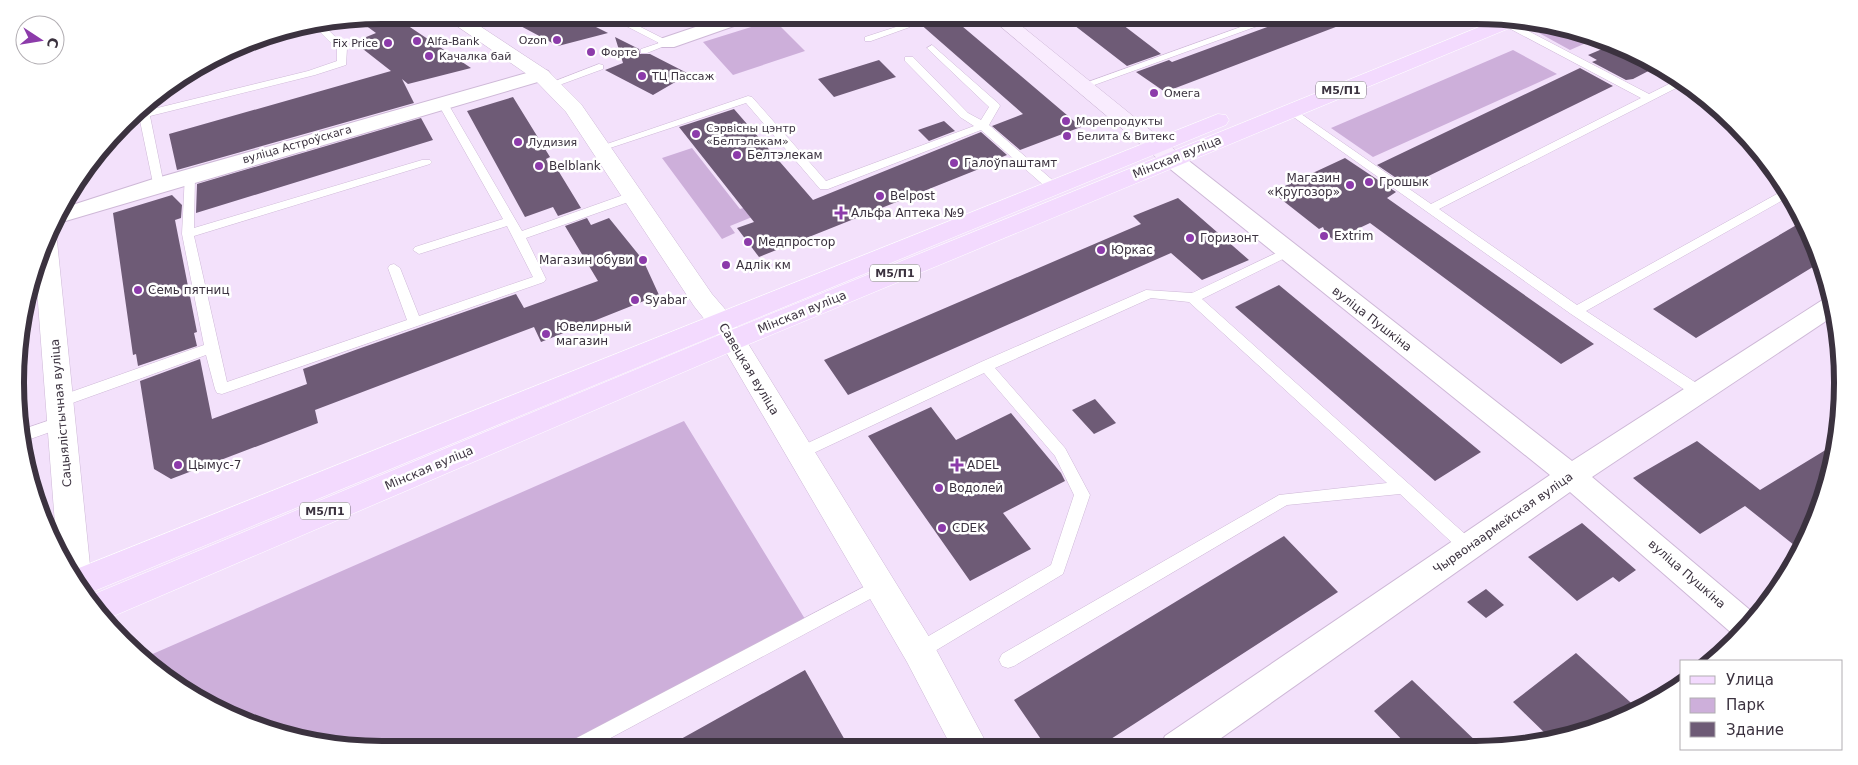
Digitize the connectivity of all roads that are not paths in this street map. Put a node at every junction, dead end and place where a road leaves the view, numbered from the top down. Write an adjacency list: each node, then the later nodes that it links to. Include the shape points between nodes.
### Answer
1 (463, 24): 18 (street, Савецкая вуліца)
2 (628, 24): 12 (lane)
3 (722, 24): 12 (street)
4 (902, 24): 11 (lane, via 905,27)
5 (1007, 24): 20 (main road, вуліца Пушкіна)
6 (1258, 24): 20 (lane)
7 (1455, 24): 17 (main road, М5/П1)
8 (1500, 25): 22 (main road, Мінская вуліца / М5/П1)
9 (1516, 27): 21 (lane)
10 (322, 29): 24 (lane, via 342,48 342,63)
11 (868, 39)
12 (667, 43): 14 (lane)
13 (932, 48): 26 (lane, via 995,106)
14 (644, 51)
15 (909, 59): 26 (lane, via 964,115)
16 (599, 67): 18 (lane)
17 (1335, 72)
18 (546, 80): 23 (street, вуліца Астроўскага); 27 (street, Савецкая вуліца, via 574,108)
19 (1676, 85): 21 (lane)
20 (1082, 86): 28 (main road, вуліца Пушкіна)
21 (1649, 98): 35 (lane)
22 (1290, 101): 28 (main road, Мінская вуліца / М5/П1); 35 (lane)
23 (442, 102): 30 (street, вуліца Астроўскага); 37 (lane)
24 (150, 110)
25 (141, 117): 31 (lane)
26 (983, 126): 27 (lane, via 824,186 748,98); 32 (lane)
27 (600, 148): 33 (street, Савецкая вуліца)
28 (1163, 152): 32 (main road, Мінская вуліца / М5/П1); 41 (street, вуліца Пушкіна); 48 (main road, Мінская вуліца / М5/П1)
29 (426, 162): 38 (lane)
30 (189, 176): 31 (street, вуліца Астроўскага); 38 (lane)
31 (158, 185): 36 (street, вуліца Астроўскага)
32 (1053, 187): 48 (main road, Мінская вуліца / М5/П1)
33 (633, 196): 39 (lane); 48 (street, Савецкая вуліца)
34 (1782, 196): 46 (lane)
35 (1430, 208): 46 (lane)
36 (66, 214)
37 (511, 221): 39 (lane); 40 (lane)
38 (188, 234): 49 (lane)
39 (519, 236): 47 (lane, via 540,279)
40 (419, 250)
41 (1287, 252): 44 (lane); 55 (street, вуліца Пушкіна)
42 (47, 257): 52 (street, Сацыялістычная вуліца)
43 (394, 268): 47 (lane)
44 (1193, 298): 50 (lane, via 1150,293); 56 (lane)
45 (1826, 309): 51 (street, Чырвонаармейская вуліца)
46 (1576, 311): 51 (lane)
47 (414, 321): 49 (lane, via 222,389)
48 (727, 332): 54 (street, Савецкая вуліца); 59 (main road, Мінская вуліца / М5/П1); 61 (main road, Мінская вуліца / М5/П1)
49 (211, 348): 52 (lane)
50 (986, 366): 54 (lane); 63 (lane, via 1060,452 1082,494 1057,569)
51 (1699, 392): 55 (street, Чырвонаармейская вуліца)
52 (60, 412): 53 (lane); 58 (street, Сацыялістычная вуліца)
53 (28, 432)
54 (800, 453): 60 (street, Савецкая вуліца)
55 (1571, 476): 57 (street, Чырвонаармейская вуліца); 62 (street, вуліца Пушкіна)
56 (1401, 488): 57 (lane); 64 (lane, via 1284,499)
57 (1468, 547): 67 (street, Чырвонаармейская вуліца)
58 (74, 566)
59 (83, 581)
60 (879, 586): 63 (street, Савецкая вуліца); 65 (lane)
61 (102, 606)
62 (1742, 622)
63 (918, 651): 66 (street, Савецкая вуліца)
64 (1008, 660)
65 (590, 741)
66 (966, 741)
67 (1187, 741)

